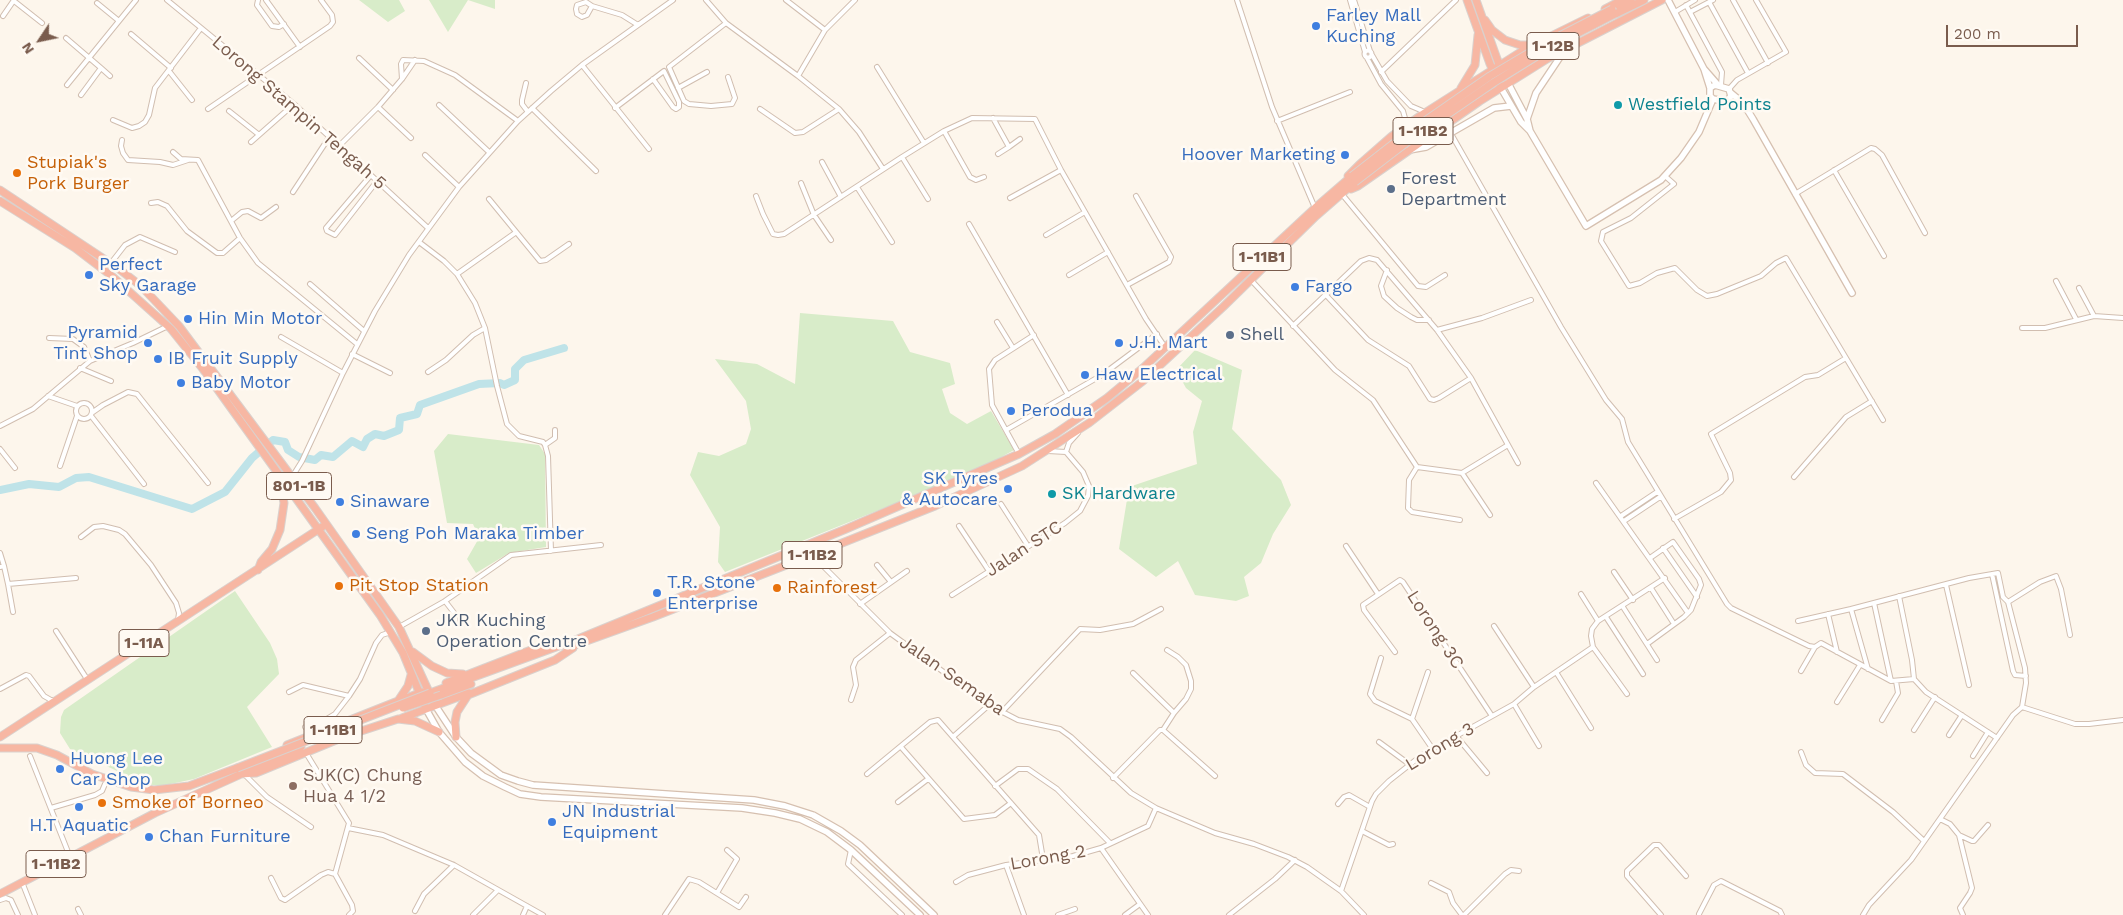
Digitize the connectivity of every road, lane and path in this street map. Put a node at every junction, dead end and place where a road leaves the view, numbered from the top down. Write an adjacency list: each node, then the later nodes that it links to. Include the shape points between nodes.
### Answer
1 (14, 0): 33 (street); 35 (street)
2 (136, 0): 34 (street)
3 (167, 0): 39 (street, Lorong Stampin Tengah 5)
4 (258, 0): 37 (street, via 257,5 272,26 278,28)
5 (266, 0): 37 (street)
6 (321, 0): 45 (street, via 333,22)
7 (673, 0): 38 (street)
8 (706, 0): 36 (street)
9 (786, 0): 40 (street)
10 (1237, 0): 105 (street)
11 (1350, 0): 47 (street)
12 (1354, 0): 47 (street)
13 (1456, 0): 60 (street)
14 (1467, 0): 41 (highway)
15 (1476, 0): 30 (highway)
16 (1622, 0): 26 (highway)
17 (1631, 0): 58 (highway, bridge)
18 (1644, 0): 58 (highway, 1-12B, bridge, via 1551,47)
19 (1662, 0): 46 (highway)
20 (1668, 0): 31 (main road)
21 (1695, 0): 28 (street)
22 (1733, 0): 52 (street)
23 (1756, 0): 52 (street, via 1786,50)
24 (855, 1): 40 (street)
25 (1711, 1): 32 (street); 61 (street)
26 (1614, 2): 44 (highway)
27 (97, 3): 34 (street)
28 (1686, 5): 31 (street); 32 (street)
29 (592, 6): 38 (street, via 612,11)
30 (1480, 11): 44 (highway, via 1492,30 1505,40 1520,45); 58 (highway)
31 (1675, 12): 57 (main road)
32 (1690, 12): 73 (street, via 1722,72)
33 (3, 16)
34 (119, 21): 48 (street)
35 (42, 23)
36 (726, 23): 64 (street); 74 (street, via 669,67)
37 (284, 24): 45 (street)
38 (638, 25): 53 (street)
39 (201, 28): 56 (street); 62 (street, Lorong Stampin Tengah 5)
40 (826, 30): 64 (street)
41 (1478, 31): 58 (highway); 80 (highway, via 1475,65)
42 (131, 34): 56 (street)
43 (66, 38): 48 (street)
44 (1534, 44): 51 (highway)
45 (300, 46): 62 (street)
46 (1564, 50): 66 (highway); 102 (main road, via 1536,93)
47 (1369, 52): 60 (street); 93 (street, via 1367,58 1381,84)
48 (89, 58): 55 (street); 72 (street)
49 (359, 58): 77 (street)
50 (415, 60): 67 (street); 67 (street, via 403,60); 104 (street, via 455,75)
51 (1507, 61): 58 (highway); 66 (highway, via 1508,73)
52 (1768, 63): 61 (street)
53 (582, 64): 91 (street); 92 (street)
54 (878, 67): 116 (street)
55 (101, 68): 63 (street); 81 (street)
56 (170, 69): 83 (street); 103 (street, via 155,88 145,122 132,128)
57 (1704, 69): 73 (main road); 76 (main road)
58 (1493, 70): 70 (highway); 71 (highway); 75 (highway); 139 (highway, 1-11B2, bridge, via 1402,137)
59 (707, 72): 74 (street)
60 (1381, 72): 85 (street)
61 (1748, 73): 78 (street, via 1736,80)
62 (259, 74): 87 (street, Lorong Stampin Tengah 5); 94 (street)
63 (110, 76)
64 (798, 76): 96 (street)
65 (728, 77): 74 (street, via 735,98 730,105 686,103)
66 (1516, 78): 70 (highway)
67 (402, 79): 77 (street)
68 (653, 79): 68 (street, via 673,107 679,107 664,71); 92 (street)
69 (526, 83): 99 (street, via 522,100)
70 (1508, 83): 75 (highway); 102 (main road)
71 (1471, 84): 80 (highway); 86 (highway, via 1480,88)
72 (67, 85)
73 (1720, 85): 76 (main road); 78 (main road)
74 (678, 88)
75 (1501, 88): 86 (highway); 89 (main road)
76 (1710, 88): 82 (main road)
77 (393, 90): 90 (street)
78 (1730, 91): 84 (main road); 97 (main road)
79 (1350, 92): 105 (street)
80 (1458, 92): 100 (highway)
81 (81, 94)
82 (1713, 99): 84 (main road); 133 (main road, via 1699,132)
83 (192, 100)
84 (1728, 100): 97 (main road)
85 (1407, 102): 93 (street, via 1407,107); 100 (street)
86 (1480, 102): 120 (highway)
87 (294, 104): 110 (street); 111 (street, Lorong Stampin Tengah 5)
88 (439, 105): 122 (street)
89 (1512, 106): 108 (main road); 109 (main road, via 1494,108)
90 (378, 107): 112 (street); 117 (street)
91 (532, 108): 99 (street); 131 (street)
92 (615, 108): 119 (street)
93 (1401, 108): 106 (street)
94 (208, 109)
95 (760, 109): 96 (street, via 796,133 803,132)
96 (839, 109): 128 (street, via 859,132)
97 (1747, 110): 142 (main road)
98 (229, 111): 110 (street)
99 (528, 112): 104 (street)
100 (1426, 112): 106 (highway)
101 (993, 118): 107 (street, via 974,117); 118 (street); 129 (street, via 1035,119)
102 (1527, 119): 108 (main road)
103 (113, 120)
104 (518, 121): 122 (street)
105 (1277, 121): 152 (street)
106 (1407, 125): 139 (highway, via 1359,165)
107 (944, 131): 116 (street); 134 (street, via 970,177 976,180)
108 (1530, 131): 133 (main road, via 1586,226)
109 (1450, 132): 120 (main road, via 1422,149); 242 (street, via 1561,327 1606,400 1622,419 1628,442)
110 (258, 134): 115 (street)
111 (330, 136): 117 (street, Lorong Stampin Tengah 5); 141 (street)
112 (411, 138)
113 (1020, 139): 118 (street)
114 (122, 140): 126 (street, via 123,153 128,160 173,165)
115 (250, 142)
116 (924, 143): 125 (street)
117 (340, 145): 132 (street, Lorong Stampin Tengah 5)
118 (1009, 146): 123 (street)
119 (649, 149)
120 (1409, 150): 139 (highway, via 1358,186)
121 (174, 152): 126 (street, via 181,159)
122 (489, 152): 137 (street)
123 (998, 154)
124 (425, 155): 137 (street)
125 (902, 157): 128 (street); 146 (street)
126 (190, 159): 155 (street, via 198,160)
127 (822, 162): 145 (street)
128 (883, 169): 138 (street)
129 (1061, 170): 147 (street); 153 (street)
130 (1834, 170): 142 (street); 159 (street, via 1871,148 1876,150 1882,155); 168 (street)
131 (596, 171)
132 (371, 175): 135 (street, Lorong Stampin Tengah 5); 135 (street, via 326,228 327,231 335,235)
133 (1665, 176): 203 (street, via 1674,184 1631,218 1603,232 1601,241 1629,286 1675,268 1706,296 1761,276 1786,258)
134 (984, 177)
135 (377, 181): 157 (street, Lorong Stampin Tengah 5)
136 (801, 183): 154 (street)
137 (459, 186): 157 (street)
138 (857, 187): 145 (street); 164 (street)
139 (1340, 189): 152 (highway, 1-11B1); 172 (street, via 1418,286 1426,287); 174 (highway, 1-11B2)
140 (0, 190): 169 (highway, 801-1B)
141 (293, 192)
142 (1795, 194): 179 (main road)
143 (756, 196): 154 (street, via 773,234 784,234)
144 (1136, 196): 177 (street, via 1171,257 1169,262)
145 (842, 197): 154 (street)
146 (928, 198)
147 (1010, 198)
148 (489, 199): 158 (street)
149 (0, 201): 187 (highway, via 105,271)
150 (151, 204): 161 (street, via 158,202 167,206 187,231 217,253 223,253)
151 (276, 207): 155 (street, via 261,218 248,211)
152 (1315, 208): 198 (highway, 1-11B1)
153 (1085, 212): 160 (street); 167 (street)
154 (814, 215): 162 (street)
155 (231, 221): 161 (street)
156 (969, 224): 194 (street)
157 (428, 228): 163 (street)
158 (515, 233): 165 (street, via 542,261); 171 (street)
159 (1925, 233)
160 (1046, 235)
161 (240, 238): 199 (street, via 258,263)
162 (831, 240)
163 (419, 242): 171 (street); 192 (street)
164 (892, 242)
165 (569, 244)
166 (175, 252): 169 (street, via 140,237 126,245)
167 (1108, 252): 173 (street); 177 (street)
168 (1884, 256)
169 (111, 263): 236 (highway, 801-1B, via 141,286 179,326)
170 (1387, 270): 180 (street, via 1374,258 1365,259); 184 (street); 184 (street, via 1381,286 1384,296 1411,317)
171 (457, 274): 189 (street)
172 (1445, 275)
173 (1069, 276)
174 (1251, 280): 188 (street); 220 (highway, 1-11B2, via 1143,381)
175 (2056, 281): 185 (street)
176 (310, 284): 192 (street)
177 (1127, 285): 193 (street)
178 (2079, 288): 182 (street)
179 (1852, 293)
180 (1325, 294): 188 (street); 209 (street, via 1368,340 1409,366 1430,399 1439,398)
181 (1531, 300): 191 (street)
182 (2094, 316): 183 (street); 185 (street)
183 (2123, 318)
184 (1429, 320): 191 (street)
185 (2076, 320): 190 (street, via 2045,328)
186 (997, 322): 200 (street)
187 (168, 326): 204 (street); 234 (highway)
188 (1293, 326): 232 (street, via 1335,370 1373,400)
189 (485, 328): 206 (street); 224 (street, via 497,386 511,429 519,436)
190 (2022, 328)
191 (1437, 330): 209 (street)
192 (364, 332): 199 (street)
193 (1157, 334): 197 (street); 211 (street, via 1102,375)
194 (1034, 335): 200 (street); 211 (street)
195 (281, 337): 207 (street)
196 (49, 338): 204 (street, via 73,339 84,347)
197 (1161, 339): 198 (street); 201 (street)
198 (1173, 340): 201 (highway, 1-11B1)
199 (357, 344): 202 (street)
200 (1013, 348): 223 (street, via 995,360 989,369 992,405)
201 (1166, 348): 228 (highway, 1-11B1, via 1107,398 1063,429)
202 (352, 354): 207 (street); 208 (street)
203 (1846, 358): 213 (street); 251 (street, via 1818,375 1805,377 1711,434 1731,480 1721,492)
204 (90, 362): 205 (street)
205 (80, 368): 210 (street); 212 (street)
206 (428, 372)
207 (343, 373): 236 (street)
208 (390, 373)
209 (1471, 378): 225 (street)
210 (111, 380)
211 (1068, 394): 223 (street)
212 (48, 396): 216 (street); 221 (street, via 28,412)
213 (1872, 401): 219 (street); 237 (street, via 1846,418)
214 (103, 405): 215 (street); 217 (street); 238 (street, via 128,392 137,394)
215 (91, 406): 216 (street); 217 (street)
216 (76, 408): 218 (street)
217 (92, 415): 218 (street, via 88,418); 240 (street)
218 (77, 416): 231 (street)
219 (1883, 420)
220 (1089, 423): 227 (street, via 1069,443); 229 (highway, 1-11B2)
221 (0, 426)
222 (555, 430): 224 (street, via 555,438)
223 (1006, 430): 228 (street)
224 (545, 445): 261 (street)
225 (1508, 445): 230 (street); 235 (street)
226 (0, 449): 233 (street)
227 (1066, 452): 229 (street, via 1049,451); 258 (street, Jalan STC, via 1087,477 1088,496 1076,515)
228 (1018, 454): 241 (highway, 1-11B1)
229 (1039, 455): 245 (highway, 1-11B2, via 1012,472)
230 (1518, 463)
231 (60, 466)
232 (1417, 467): 235 (street); 250 (street, via 1409,480 1408,508 1412,512)
233 (15, 468)
234 (278, 472): 249 (highway); 267 (highway, via 284,503 283,519 277,540)
235 (1462, 473): 247 (street)
236 (292, 477): 246 (highway, 801-1B)
237 (1794, 477)
238 (208, 483)
239 (1596, 483): 248 (street)
240 (144, 484)
241 (929, 492): 245 (highway, via 956,483 964,487); 306 (highway, 1-11B1)
242 (1657, 492): 243 (street); 248 (street)
243 (1660, 496): 251 (street); 252 (street)
244 (1001, 504): 258 (street)
245 (935, 506): 263 (highway, 1-11B2)
246 (315, 508): 249 (highway); 253 (highway, 801-1B)
247 (1490, 515)
248 (1621, 516): 252 (street)
249 (311, 518): 255 (highway)
250 (1460, 520)
251 (1674, 520): 309 (street, via 1731,608)
252 (1624, 521): 264 (street)
253 (327, 524): 255 (highway, 1-11A); 300 (highway)
254 (959, 526): 269 (street)
255 (319, 529): 267 (highway, 1-11A); 303 (highway)
256 (81, 538): 297 (street, via 94,527 103,526 125,534 176,603)
257 (601, 546): 261 (street)
258 (1028, 546): 269 (street, Jalan STC)
259 (1346, 546): 278 (street)
260 (1663, 548): 264 (street); 282 (street); 282 (street, via 1673,542 1701,585)
261 (551, 551): 284 (street, via 511,555)
262 (0, 554): 266 (street)
263 (812, 555): 287 (street, Jalan Semaba); 306 (highway, 1-11B2)
264 (1650, 558): 273 (street)
265 (877, 565): 274 (street)
266 (2, 566): 275 (street)
267 (258, 570): 297 (highway, 1-11A)
268 (907, 571): 274 (street)
269 (989, 571): 280 (street, Jalan STC)
270 (1614, 572): 283 (street)
271 (1992, 574): 276 (street); 285 (street, via 1998,573 2003,597); 325 (street, via 2012,671 2015,675)
272 (76, 578): 275 (street)
273 (1665, 578): 277 (street); 292 (street)
274 (891, 582): 287 (street)
275 (8, 584): 291 (street)
276 (1946, 585): 281 (street); 330 (street)
277 (1651, 588): 283 (street); 299 (street)
278 (1378, 594): 312 (street, Lorong 3C, via 1363,606); 352 (street, Lorong 3C, via 1400,580 1403,582)
279 (1581, 594): 295 (street)
280 (952, 595)
281 (1898, 596): 286 (street); 327 (street)
282 (1697, 597): 292 (street)
283 (1633, 600): 288 (street)
284 (445, 601): 298 (street, via 455,614); 300 (street)
285 (2008, 602): 305 (street, via 2056,576); 325 (street)
286 (1874, 603): 290 (street); 328 (street)
287 (860, 604): 304 (street, Jalan Semaba)
288 (1623, 607): 294 (street); 307 (street)
289 (1161, 609): 349 (street, via 1133,624 1100,630 1080,629)
290 (1851, 609): 293 (street); 317 (street)
291 (14, 612)
292 (1688, 613): 299 (street)
293 (1828, 614): 296 (street); 313 (street)
294 (1606, 617): 295 (street); 324 (street)
295 (1598, 621): 308 (street, via 1592,629)
296 (1798, 621)
297 (177, 622): 326 (highway, 1-11A)
298 (455, 623)
299 (1674, 624): 307 (street)
300 (399, 626): 310 (highway)
301 (1494, 626): 331 (street)
302 (56, 631): 326 (street)
303 (391, 632): 321 (highway); 338 (street, via 382,635 376,643)
304 (890, 633): 341 (street, via 856,660 853,667 856,685); 346 (street, Jalan Semaba)
305 (2070, 635)
306 (579, 641): 322 (highway, via 549,643); 333 (highway, via 555,660); 379 (highway, 1-11B1, bridge, via 387,709)
307 (1647, 644): 315 (street)
308 (1593, 647): 320 (street, Lorong 3); 337 (street)
309 (1815, 647): 313 (street, via 1821,643); 318 (street)
310 (410, 650): 322 (highway, via 447,673); 334 (highway)
311 (1167, 650): 350 (street, via 1186,665 1191,681 1186,699)
312 (1395, 652)
313 (1837, 652): 316 (street)
314 (1381, 658): 354 (street, via 1370,694 1375,701)
315 (1657, 660)
316 (1860, 665): 317 (street); 343 (street)
317 (1868, 669): 328 (street)
318 (1802, 670)
319 (1428, 672): 354 (street)
320 (1556, 672): 331 (street, Lorong 3); 358 (street)
321 (411, 673): 336 (highway); 342 (highway, via 408,686)
322 (471, 673): 334 (highway)
323 (1133, 673): 350 (street)
324 (1643, 674)
325 (2026, 676): 347 (street)
326 (87, 679): 340 (highway, 1-11A)
327 (1914, 679): 329 (street); 339 (street)
328 (1891, 681): 329 (street)
329 (1896, 681): 355 (street, via 1898,693)
330 (1969, 685)
331 (1534, 687): 344 (street, Lorong 3)
332 (0, 689): 340 (street, via 26,675 44,696)
333 (478, 689): 345 (highway); 366 (highway, via 468,695 457,712)
334 (429, 690): 336 (highway); 345 (highway)
335 (289, 692): 338 (street, via 303,685)
336 (419, 693): 342 (highway); 348 (highway)
337 (1627, 694)
338 (349, 696): 357 (street, via 335,714)
339 (1935, 698): 351 (street); 360 (street)
340 (57, 700): 365 (highway, 1-11A)
341 (851, 700)
342 (398, 701): 379 (highway, via 245,761)
343 (1837, 702)
344 (1514, 704): 352 (street, Lorong 3); 370 (street)
345 (436, 705): 348 (highway); 366 (main road)
346 (989, 705): 349 (street, Jalan Semaba); 364 (street)
347 (2022, 707): 356 (street, via 2076,724); 368 (street)
348 (426, 708): 353 (highway); 361 (main road)
349 (1001, 713): 384 (street, Jalan Semaba, via 1018,720 1060,728)
350 (1174, 713): 359 (street)
351 (1962, 715): 362 (street); 363 (street)
352 (1492, 716): 367 (street, Lorong 3)
353 (398, 719): 361 (highway, via 414,721); 374 (highway)
354 (1412, 719): 373 (street)
355 (1882, 720)
356 (2123, 720)
357 (305, 726)
358 (1591, 728)
359 (1163, 730): 383 (street); 384 (street)
360 (1914, 730)
361 (439, 732): 405 (main road, via 451,748 477,771 520,794 742,808 775,813 827,832)
362 (1988, 732): 368 (street); 377 (street)
363 (1949, 735)
364 (954, 736): 371 (street, via 942,723 934,720); 387 (street)
365 (0, 737)
366 (456, 737): 441 (main road, via 471,753 502,775 533,785 754,800 800,810 827,822 860,845)
367 (1457, 737): 373 (street, Lorong 3); 380 (street)
368 (1998, 738): 394 (street)
369 (1378, 742): 378 (street)
370 (1540, 746)
371 (901, 747): 382 (street); 385 (street)
372 (0, 748): 381 (highway, 1-11B1, via 37,748)
373 (1432, 748): 378 (street, Lorong 3)
374 (305, 752): 379 (highway, via 256,774); 397 (street, via 348,818)
375 (1802, 752): 400 (street, via 1806,765 1815,773 1843,774 1893,812)
376 (30, 756): 392 (street)
377 (1972, 756)
378 (1409, 764): 391 (street, Lorong 3, via 1376,794)
379 (238, 772): 381 (highway, 1-11B1, via 189,786 154,790 131,787); 396 (street, via 267,797); 406 (highway, 1-11B2)
380 (1488, 773)
381 (92, 774): 386 (highway)
382 (867, 774)
383 (1215, 776)
384 (1114, 778): 393 (street, Jalan Semaba)
385 (928, 779): 388 (street); 389 (street, via 964,819 995,816)
386 (105, 784): 392 (street, via 95,795)
387 (996, 786): 389 (street); 401 (street, via 1018,769 1028,769 1056,789)
388 (898, 802)
389 (1011, 803): 407 (street, via 1038,835)
390 (1338, 804): 391 (street, via 1349,795)
391 (1370, 807): 398 (street, Lorong 3)
392 (51, 808): 406 (street)
393 (1156, 808): 401 (street, Lorong 2, via 1148,826); 408 (street, Jalan Semaba, via 1215,833)
394 (1940, 819): 399 (street, via 1950,824); 400 (street)
395 (1988, 825): 399 (street, via 1974,841)
396 (311, 827)
397 (348, 828): 409 (street, via 383,835); 412 (street)
398 (1362, 831): 402 (street); 419 (street, Lorong 3)
399 (1959, 835): 452 (street, via 1972,888 1960,908)
400 (1924, 841): 451 (street)
401 (1110, 843): 403 (street, Lorong 2)
402 (1393, 844)
403 (1102, 848): 407 (street, Lorong 2, via 1073,856); 424 (street)
404 (727, 850): 420 (street, via 737,859)
405 (851, 850): 439 (street, via 848,864); 440 (main road)
406 (70, 857): 415 (highway, 1-11B2)
407 (1043, 859): 410 (street, Lorong 2)
408 (1294, 860): 419 (street, Jalan Semaba); 446 (street)
409 (454, 865): 418 (street); 428 (street, via 424,894)
410 (1006, 865): 416 (street, Lorong 2, via 968,875); 442 (street)
411 (1519, 871): 448 (street, via 1505,874)
412 (335, 874): 414 (street, via 321,875 285,900); 434 (street, via 352,905 353,911)
413 (1686, 876): 449 (street, via 1659,845 1654,845 1627,871 1627,876)
414 (272, 878)
415 (22, 882): 421 (highway, 1-11B2); 432 (street)
416 (956, 882)
417 (1431, 883): 448 (street, via 1449,892)
418 (498, 890): 425 (street); 435 (street)
419 (1341, 891): 429 (street, Jalan Semaba)
420 (716, 893): 422 (street, via 739,907); 438 (street, via 699,882 689,880)
421 (0, 894)
422 (746, 897)
423 (0, 900): 431 (street, via 11,900)
424 (1140, 904): 444 (street); 445 (street)
425 (527, 906): 436 (street); 437 (street)
426 (78, 909): 433 (street)
427 (1075, 909): 443 (street)
428 (415, 911)
429 (1363, 913): 447 (street)
430 (1699, 914): 450 (street, via 1714,885 1721,881 1780,911)
431 (18, 915)
432 (35, 915)
433 (81, 915)
434 (349, 915)
435 (473, 915)
436 (523, 915)
437 (543, 915)
438 (665, 915)
439 (902, 915)
440 (920, 915)
441 (934, 915)
442 (1024, 915)
443 (1058, 915)
444 (1125, 915)
445 (1148, 915)
446 (1229, 915)
447 (1356, 915)
448 (1463, 915)
449 (1661, 915)
450 (1782, 915)
451 (1863, 915)
452 (1963, 915)

